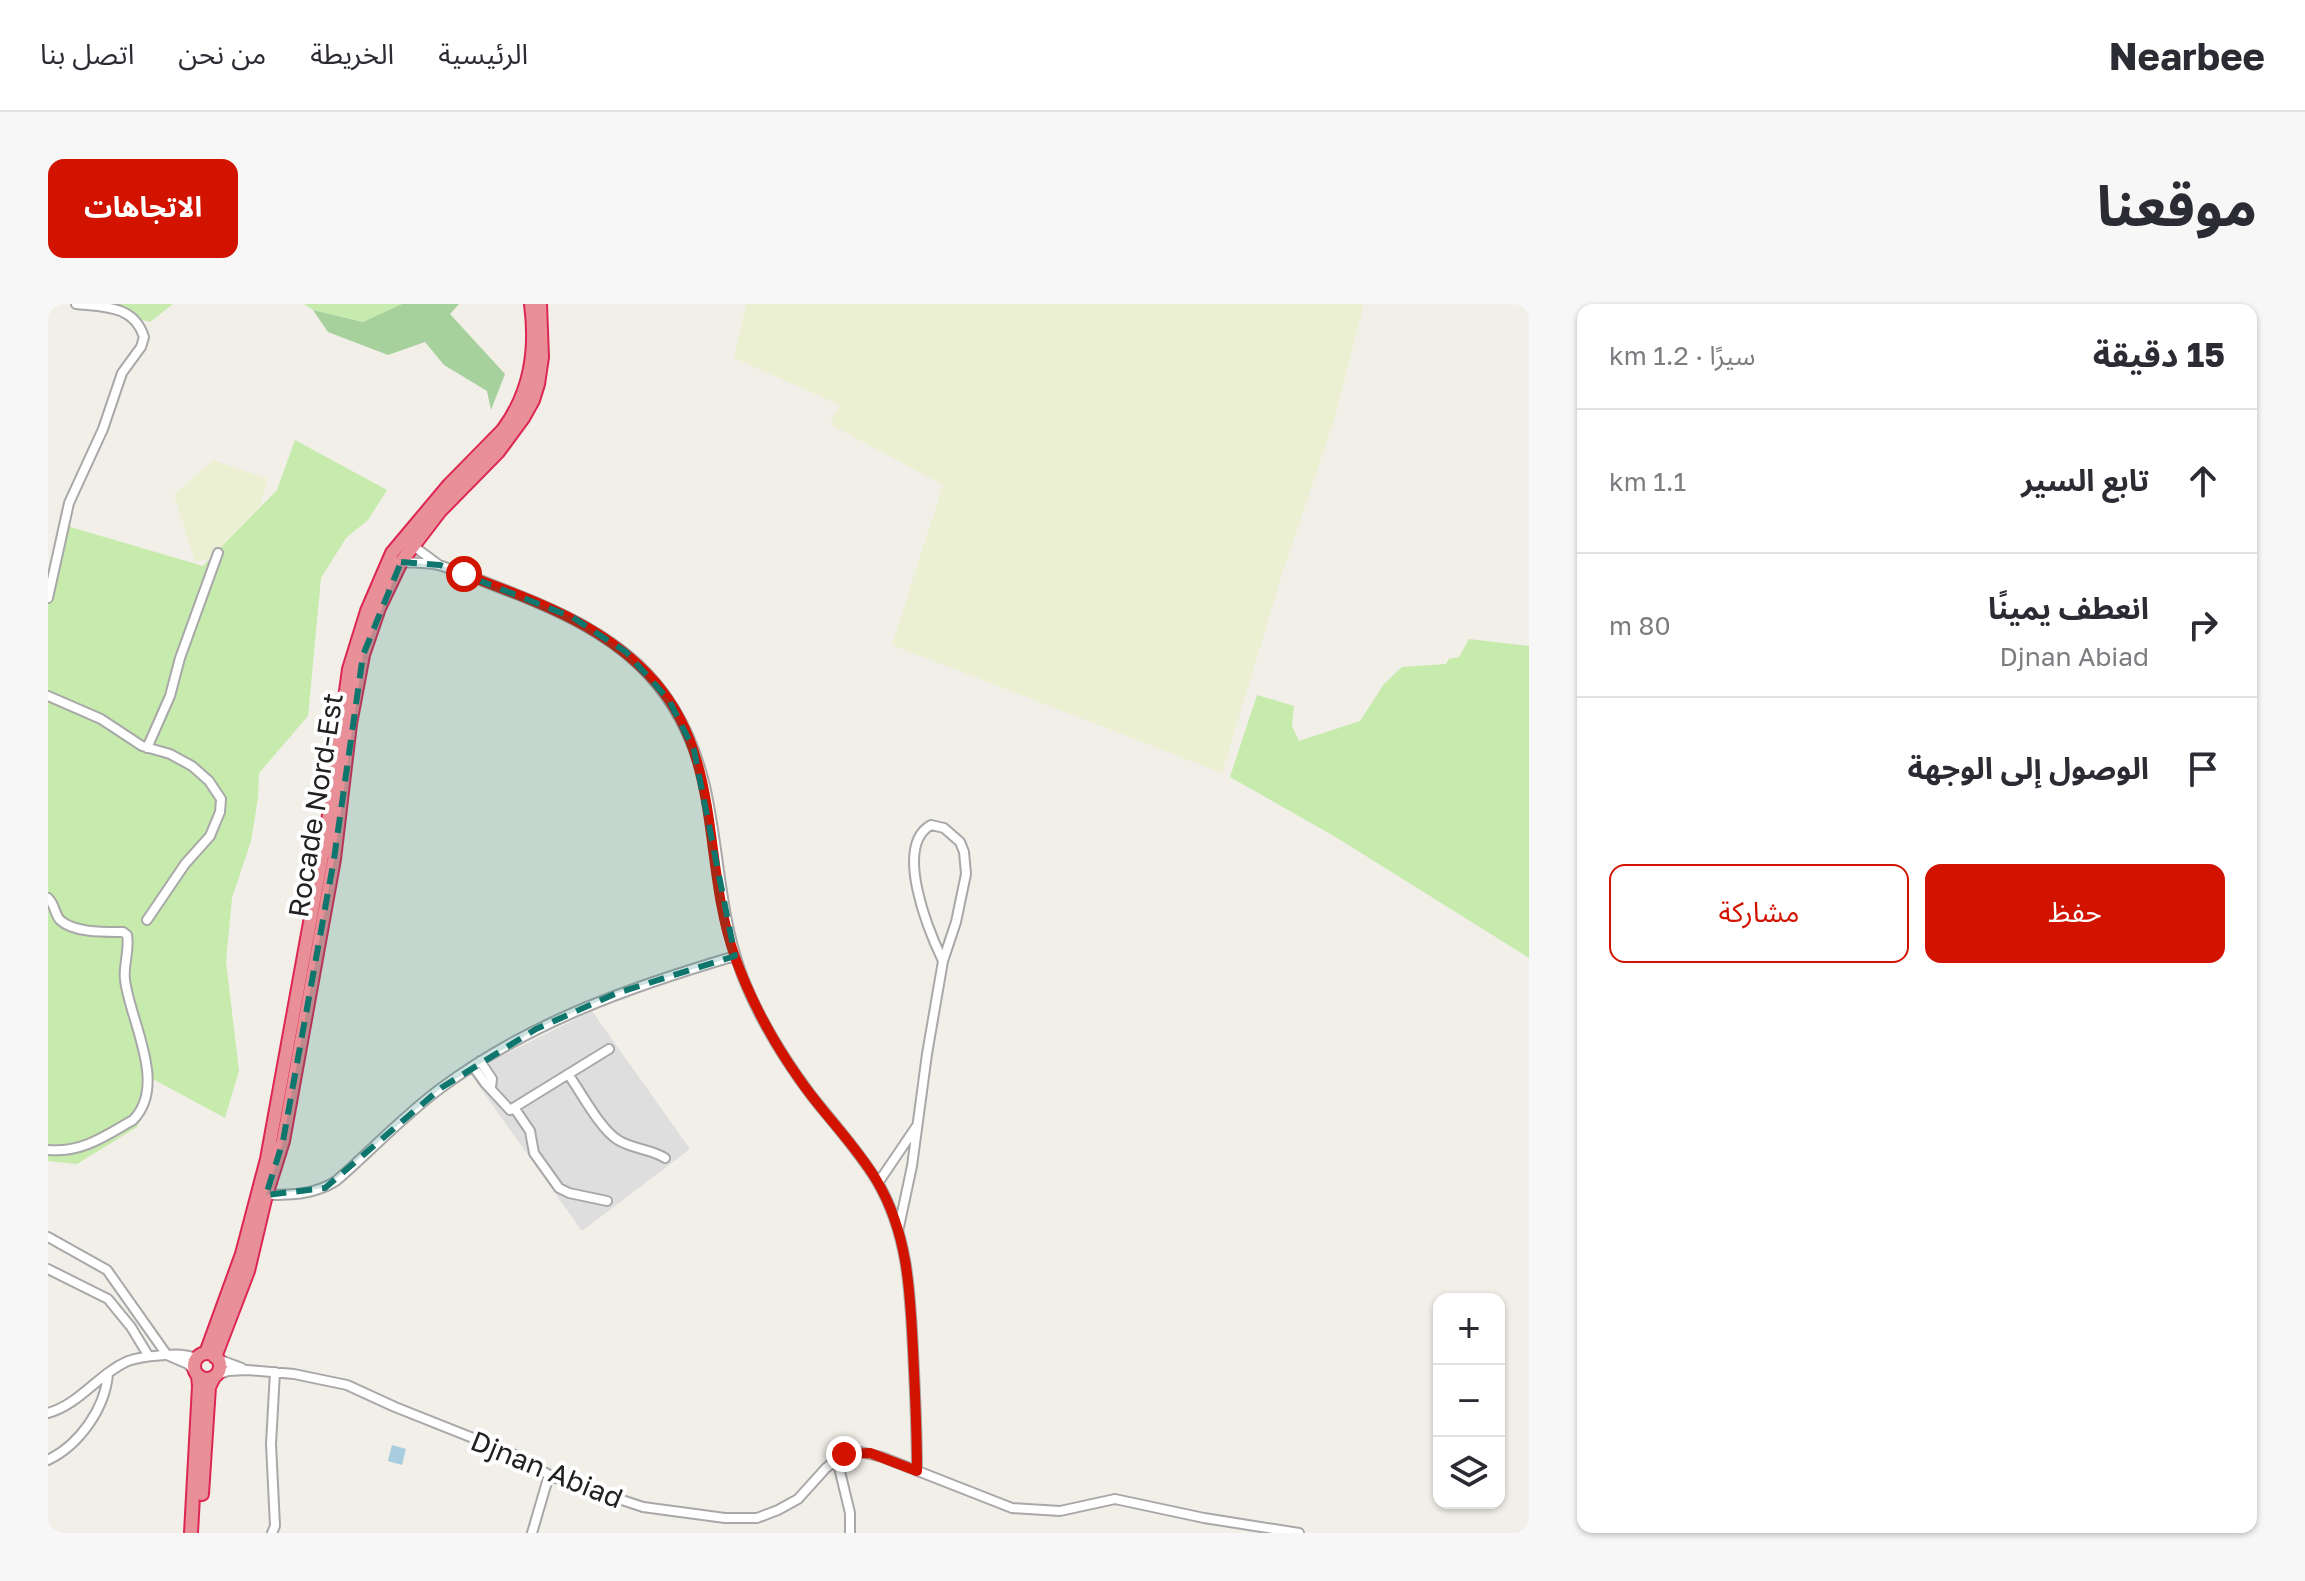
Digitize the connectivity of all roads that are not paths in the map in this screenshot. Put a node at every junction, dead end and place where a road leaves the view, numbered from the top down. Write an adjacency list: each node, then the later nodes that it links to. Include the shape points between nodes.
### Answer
1 (76, 304): 8 (street, via 124,312 134,318 144,337 122,373 69,503)
2 (531, 304): 30 (highway, Rocade Nord-Est, via 532,363 516,413 392,553 349,669 327,829 267,1159)
3 (540, 304): 4 (highway, Rocade Nord-Est, via 542,357 528,409 498,452)
4 (412, 545): 6 (highway, Rocade Nord-Est); 7 (street)
5 (218, 553): 10 (street)
6 (401, 562): 7 (street); 23 (highway, Rocade Nord-Est, via 363,655 334,859 283,1141)
7 (440, 565): 13 (street, via 592,628 626,652 669,700 689,737 705,786)
8 (48, 598)
9 (48, 696): 10 (street, via 101,719)
10 (147, 748): 12 (street, via 170,754 203,775 221,803 210,836)
11 (48, 898): 20 (street, via 66,924 127,935 125,980 148,1071 145,1101 133,1120 82,1148)
12 (147, 920)
13 (735, 956): 16 (street, via 593,1003); 22 (street, via 771,1036)
14 (943, 961): 14 (street, via 962,900 966,862 955,836 931,825 915,847 914,873); 19 (street)
15 (609, 1049): 17 (street)
16 (477, 1063): 18 (street, via 485,1083 506,1108); 23 (street, via 413,1110 325,1188)
17 (568, 1074): 18 (street); 21 (street, via 614,1137)
18 (515, 1109): 24 (street, via 530,1131 534,1153 559,1188)
19 (917, 1125): 22 (street); 25 (street)
20 (48, 1150)
21 (665, 1158)
22 (878, 1183): 25 (street)
23 (266, 1195): 30 (highway, Rocade Nord-Est, via 248,1271)
24 (607, 1201)
25 (899, 1229): 38 (street, via 909,1282)
26 (48, 1237): 29 (street, via 107,1270)
27 (48, 1269): 28 (street, via 108,1299)
28 (148, 1355): 29 (street); 33 (street)
29 (167, 1355): 30 (street, via 179,1353)
30 (205, 1362): 31 (street); 34 (highway, via 220,1369); 34 (highway, via 207,1380); 40 (highway, Rocade Nord-Est, via 199,1386)
31 (247, 1370): 32 (street, Djnan Abiad); 34 (street)
32 (275, 1372): 39 (street, Djnan Abiad, via 356,1388 513,1454); 42 (street)
33 (108, 1374): 35 (street, via 65,1407); 37 (street, via 84,1432)
34 (215, 1376): 41 (highway, via 209,1387)
35 (48, 1413)
36 (837, 1459): 38 (street, via 861,1452); 39 (street, Djnan Abiad, via 798,1499 757,1518 643,1507); 44 (street)
37 (48, 1460)
38 (917, 1471): 45 (street, via 1012,1508 1060,1511 1115,1499)
39 (549, 1475): 43 (street)
40 (191, 1533)
41 (199, 1533)
42 (272, 1533)
43 (532, 1533)
44 (850, 1533)
45 (1299, 1533)

